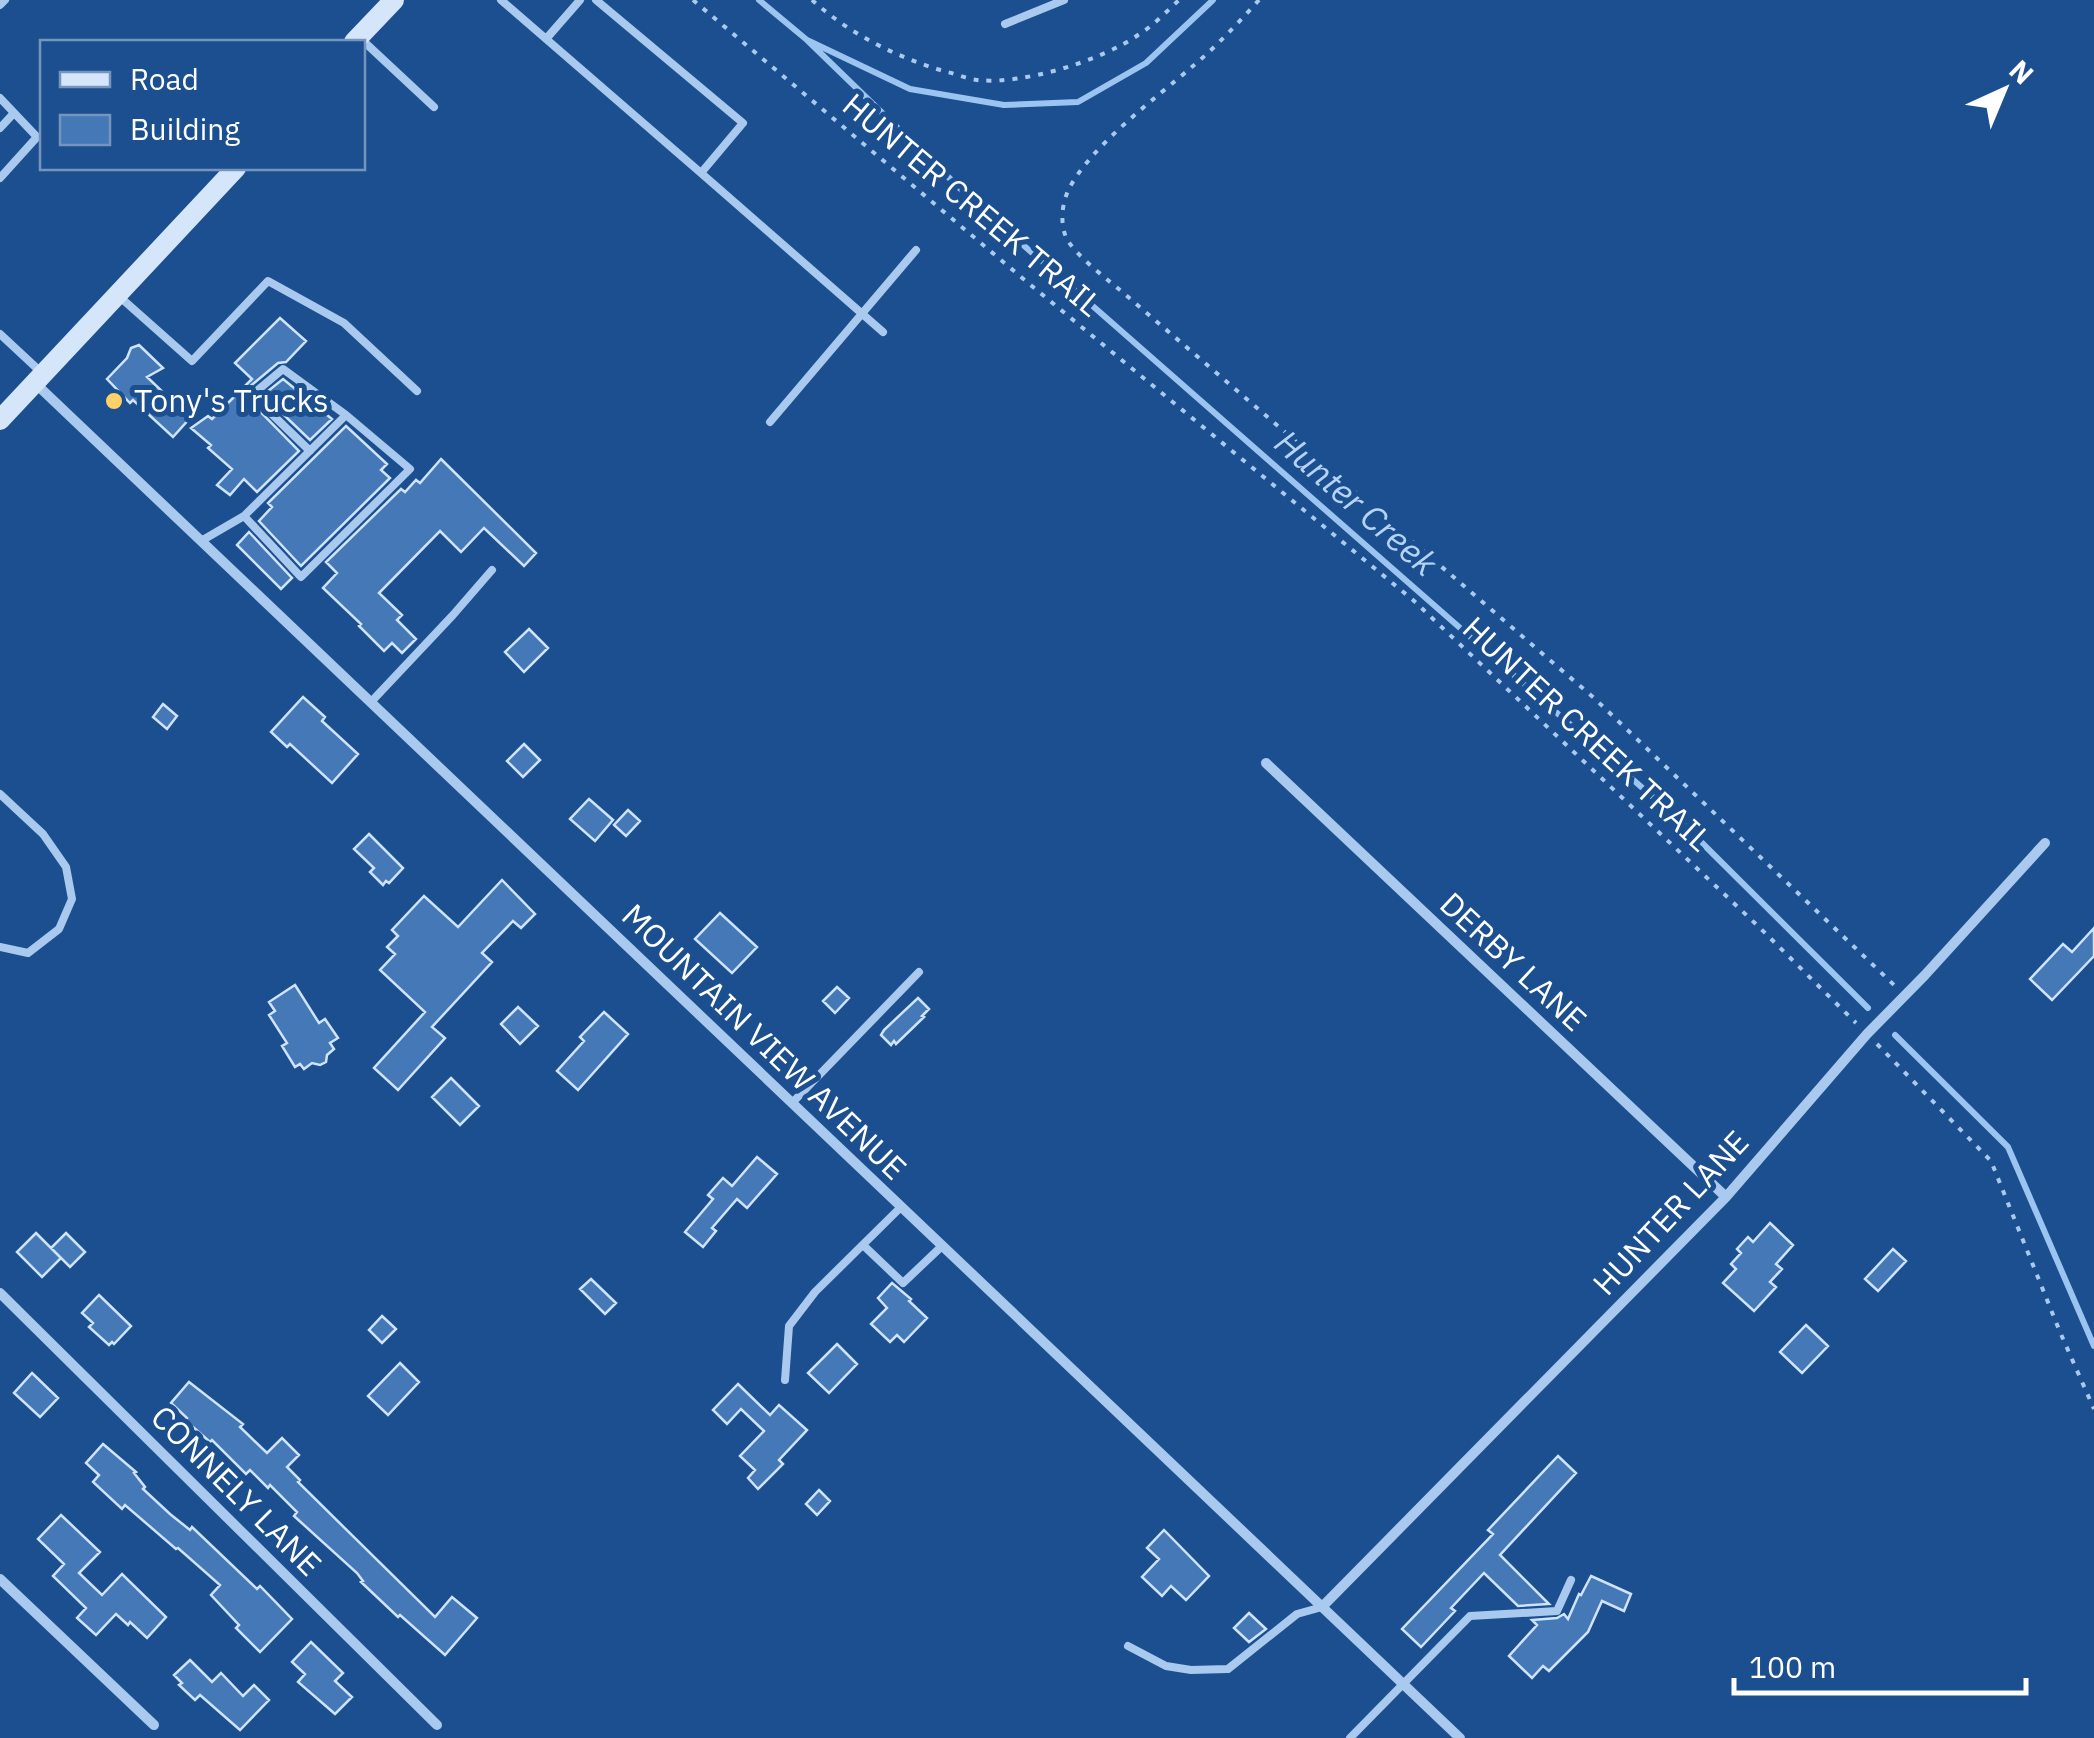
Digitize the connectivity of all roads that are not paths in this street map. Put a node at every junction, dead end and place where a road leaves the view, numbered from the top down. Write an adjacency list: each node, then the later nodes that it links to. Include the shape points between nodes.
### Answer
1 (394, 0): 8 (main road)
2 (501, 0): 7 (lane)
3 (580, 0): 7 (lane)
4 (596, 0): 15 (lane, via 743,122)
5 (1064, 0): 6 (lane)
6 (1006, 24)
7 (546, 39): 15 (lane)
8 (356, 40)
9 (365, 48): 11 (lane)
10 (0, 98): 12 (lane)
11 (434, 107)
12 (14, 114): 13 (lane); 16 (lane, via 37,137)
13 (0, 128)
14 (234, 170): 18 (main road)
15 (701, 173): 19 (lane)
16 (0, 178)
17 (916, 250): 19 (lane)
18 (117, 294): 22 (main road); 23 (lane, via 192,360 268,281 344,323)
19 (862, 313): 20 (lane); 26 (lane)
20 (883, 332)
21 (0, 334): 22 (lane)
22 (39, 378): 25 (main road); 29 (street, MOUNTAIN VIEW AVENUE)
23 (417, 391)
24 (346, 415): 27 (lane); 27 (lane, via 283,370 252,395); 28 (lane, via 410,469 302,577)
25 (0, 420)
26 (770, 422)
27 (310, 451): 28 (lane)
28 (244, 516): 29 (lane)
29 (201, 540): 31 (street, MOUNTAIN VIEW AVENUE)
30 (492, 570): 31 (lane)
31 (371, 702): 37 (street, MOUNTAIN VIEW AVENUE)
32 (1266, 763): 38 (street, DERBY LANE)
33 (0, 794): 35 (lane, via 44,834 66,867 72,900 59,929 28,953)
34 (2045, 844): 38 (street, HUNTER LANE)
35 (0, 947)
36 (919, 972): 37 (lane)
37 (792, 1103): 39 (street, MOUNTAIN VIEW AVENUE)
38 (1726, 1196): 46 (street, HUNTER LANE)
39 (901, 1207): 40 (lane); 41 (street, MOUNTAIN VIEW AVENUE)
40 (863, 1245): 41 (lane, via 903,1283); 43 (lane, via 790,1326)
41 (942, 1246): 46 (street, MOUNTAIN VIEW AVENUE)
42 (0, 1293): 50 (street, CONNELY LANE)
43 (785, 1380)
44 (0, 1580): 49 (street)
45 (1571, 1580): 48 (lane, via 1557,1611 1470,1616)
46 (1322, 1607): 47 (lane, via 1297,1614 1228,1669 1166,1666); 48 (street, MOUNTAIN VIEW AVENUE)
47 (1128, 1646)
48 (1402, 1683): 51 (lane); 52 (street, MOUNTAIN VIEW AVENUE)
49 (154, 1724)
50 (436, 1725)
51 (1350, 1738)
52 (1460, 1738)

